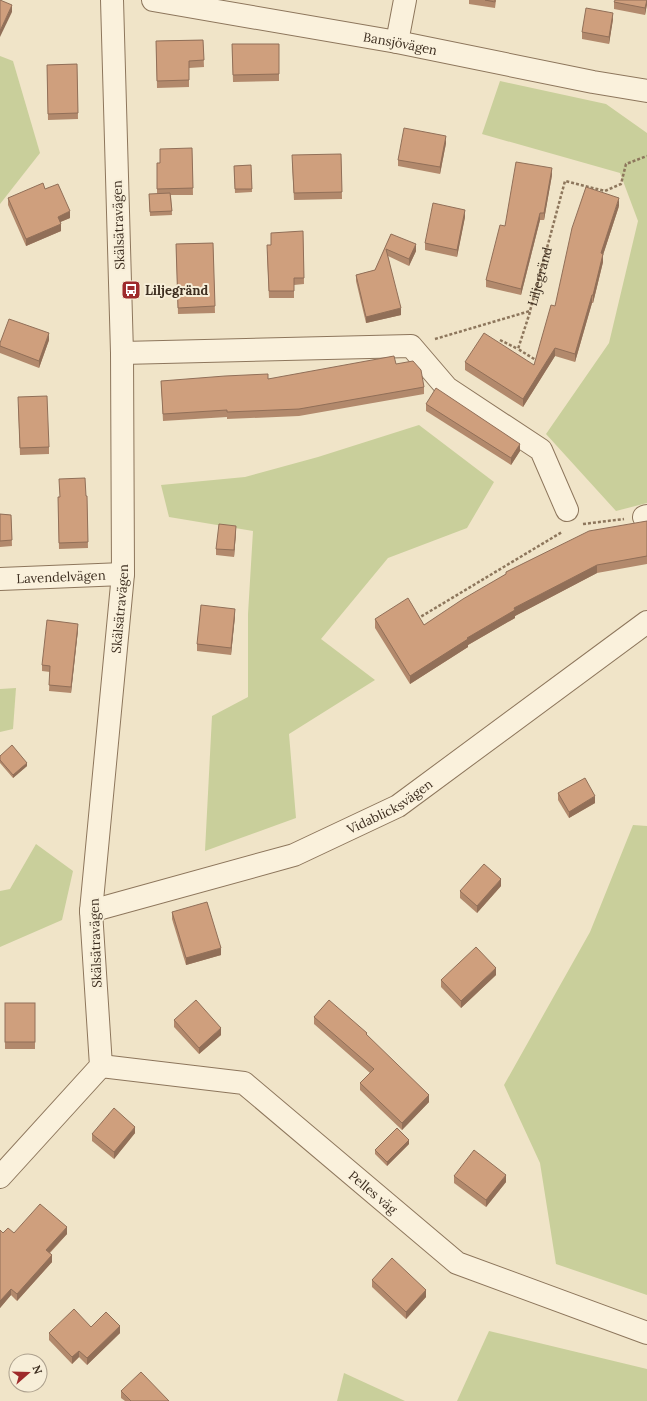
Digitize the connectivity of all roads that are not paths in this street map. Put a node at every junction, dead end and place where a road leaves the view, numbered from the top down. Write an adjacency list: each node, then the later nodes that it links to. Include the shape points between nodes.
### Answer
1 (112, 0): 6 (street, Skälsätravägen)
2 (153, 0): 4 (street, Bansjövägen)
3 (405, 0): 4 (street)
4 (397, 42): 5 (street, Bansjövägen)
5 (647, 91)
6 (122, 353): 7 (street, via 411,346 447,388 541,450); 8 (street, Skälsätravägen)
7 (570, 522)
8 (123, 574): 9 (street, Lavendelvägen); 11 (street, Skälsätravägen)
9 (0, 579)
10 (647, 622): 11 (street, Vidablicksvägen, via 398,806 294,855)
11 (92, 911): 12 (street, Skälsätravägen)
12 (101, 1066): 13 (street); 14 (street, Pelles väg, via 244,1083 456,1263)
13 (0, 1176)
14 (647, 1333)

